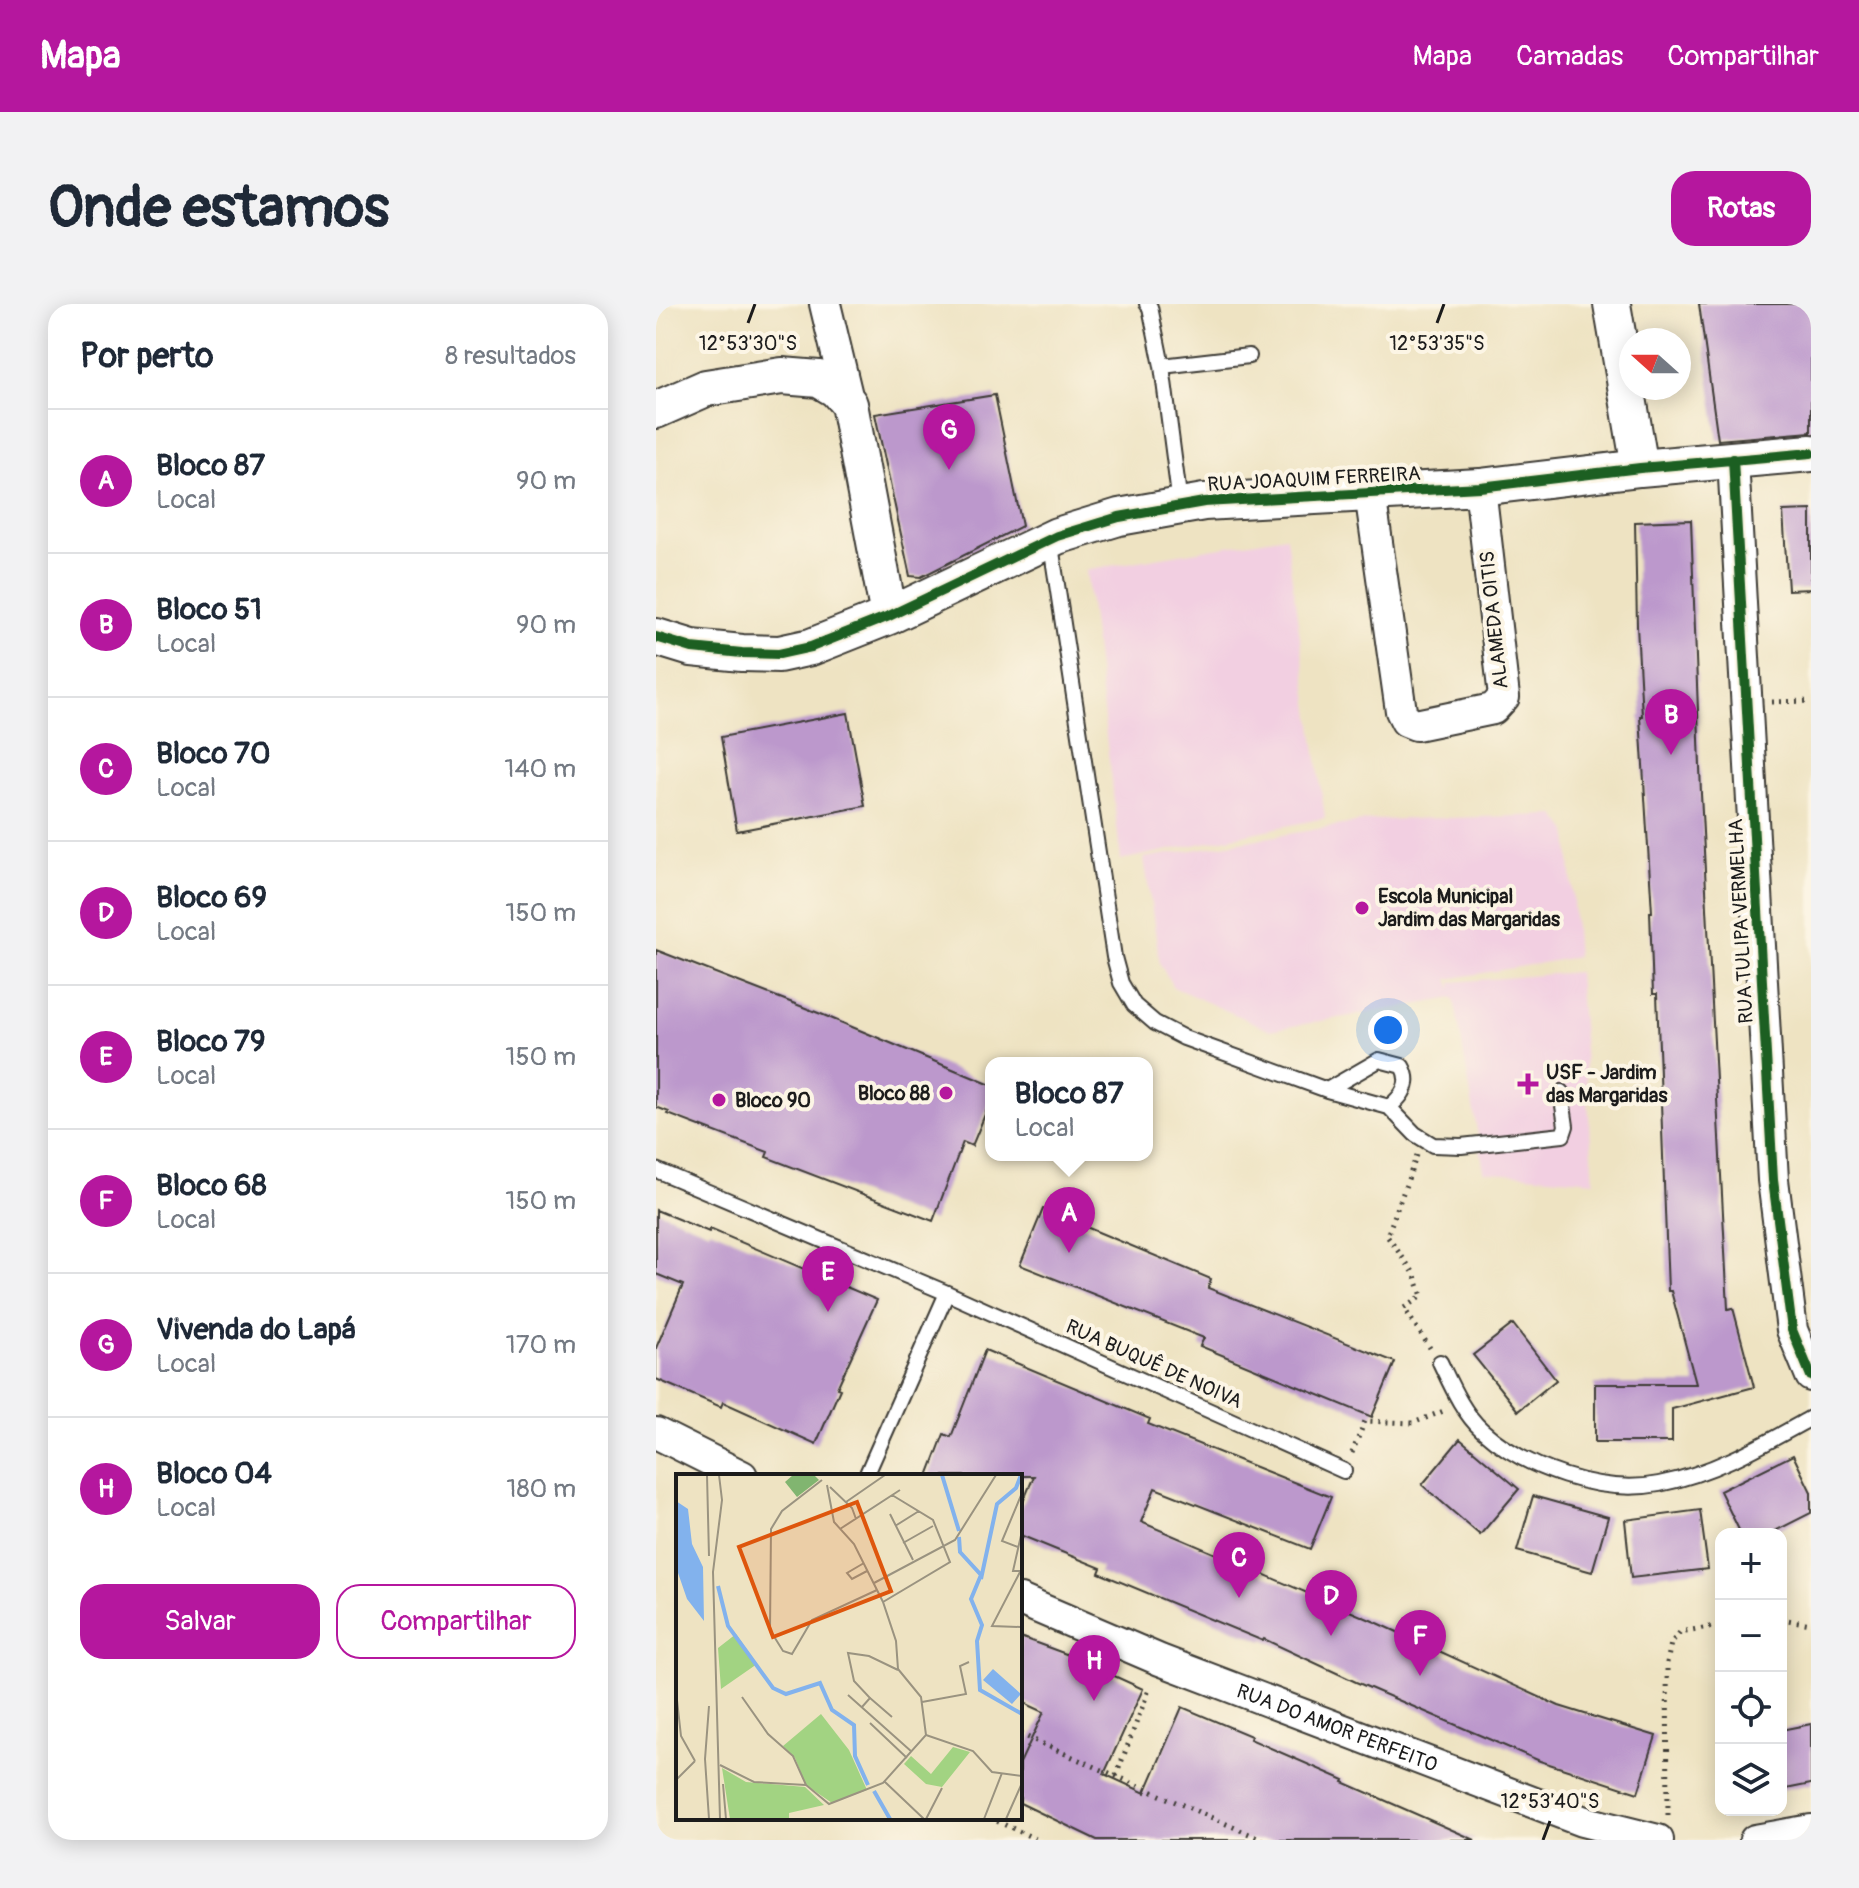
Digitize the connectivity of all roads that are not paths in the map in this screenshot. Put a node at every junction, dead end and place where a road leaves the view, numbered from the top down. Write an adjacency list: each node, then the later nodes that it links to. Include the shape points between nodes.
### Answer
1 (825, 304): 6 (street)
2 (1147, 304): 5 (lane)
3 (1612, 304): 10 (street)
4 (1249, 356): 5 (lane)
5 (1162, 366): 13 (lane)
6 (849, 404): 7 (street, via 819,379 782,376 706,388); 15 (street)
7 (656, 410)
8 (1811, 453): 9 (street, RUA JOAQUIM FERREIRA)
9 (1733, 459): 10 (street, RUA JOAQUIM FERREIRA); 23 (street, RUA TULIPA VERMELHA, via 1773,1180 1792,1330)
10 (1640, 468): 11 (street, RUA JOAQUIM FERREIRA)
11 (1480, 487): 12 (street, RUA JOAQUIM FERREIRA); 12 (street, ALAMEDA OITIS, via 1504,697 1493,709 1416,725 1401,711)
12 (1370, 493): 13 (street, RUA JOAQUIM FERREIRA)
13 (1180, 507): 14 (street, RUA JOAQUIM FERREIRA, via 1119,517)
14 (1050, 539): 15 (street, RUA JOAQUIM FERREIRA); 17 (lane, via 1121,983 1134,1005 1155,1023)
15 (889, 616): 16 (street, RUA JOAQUIM FERREIRA, via 779,654 692,648)
16 (656, 637)
17 (1327, 1090): 19 (lane); 19 (lane, via 1379,1060 1394,1061 1402,1066 1407,1082)
18 (1561, 1092): 19 (lane, via 1563,1135 1461,1146 1433,1145)
19 (1389, 1107)
20 (656, 1170): 21 (lane, RUA BUQUÊ DE NOIVA)
21 (947, 1293): 26 (lane, RUA BUQUÊ DE NOIVA); 28 (lane)
22 (1440, 1362): 24 (lane, via 1480,1429 1518,1456 1556,1474 1632,1487 1709,1470)
23 (1811, 1376)
24 (1811, 1418)
25 (656, 1433): 27 (street)
26 (1344, 1471)
27 (738, 1474)
28 (867, 1474)
29 (1022, 1601): 31 (street, RUA DO AMOR PERFEITO, via 1160,1660 1582,1821)
30 (1811, 1830): 32 (street)
31 (1663, 1833)
32 (1755, 1840)

